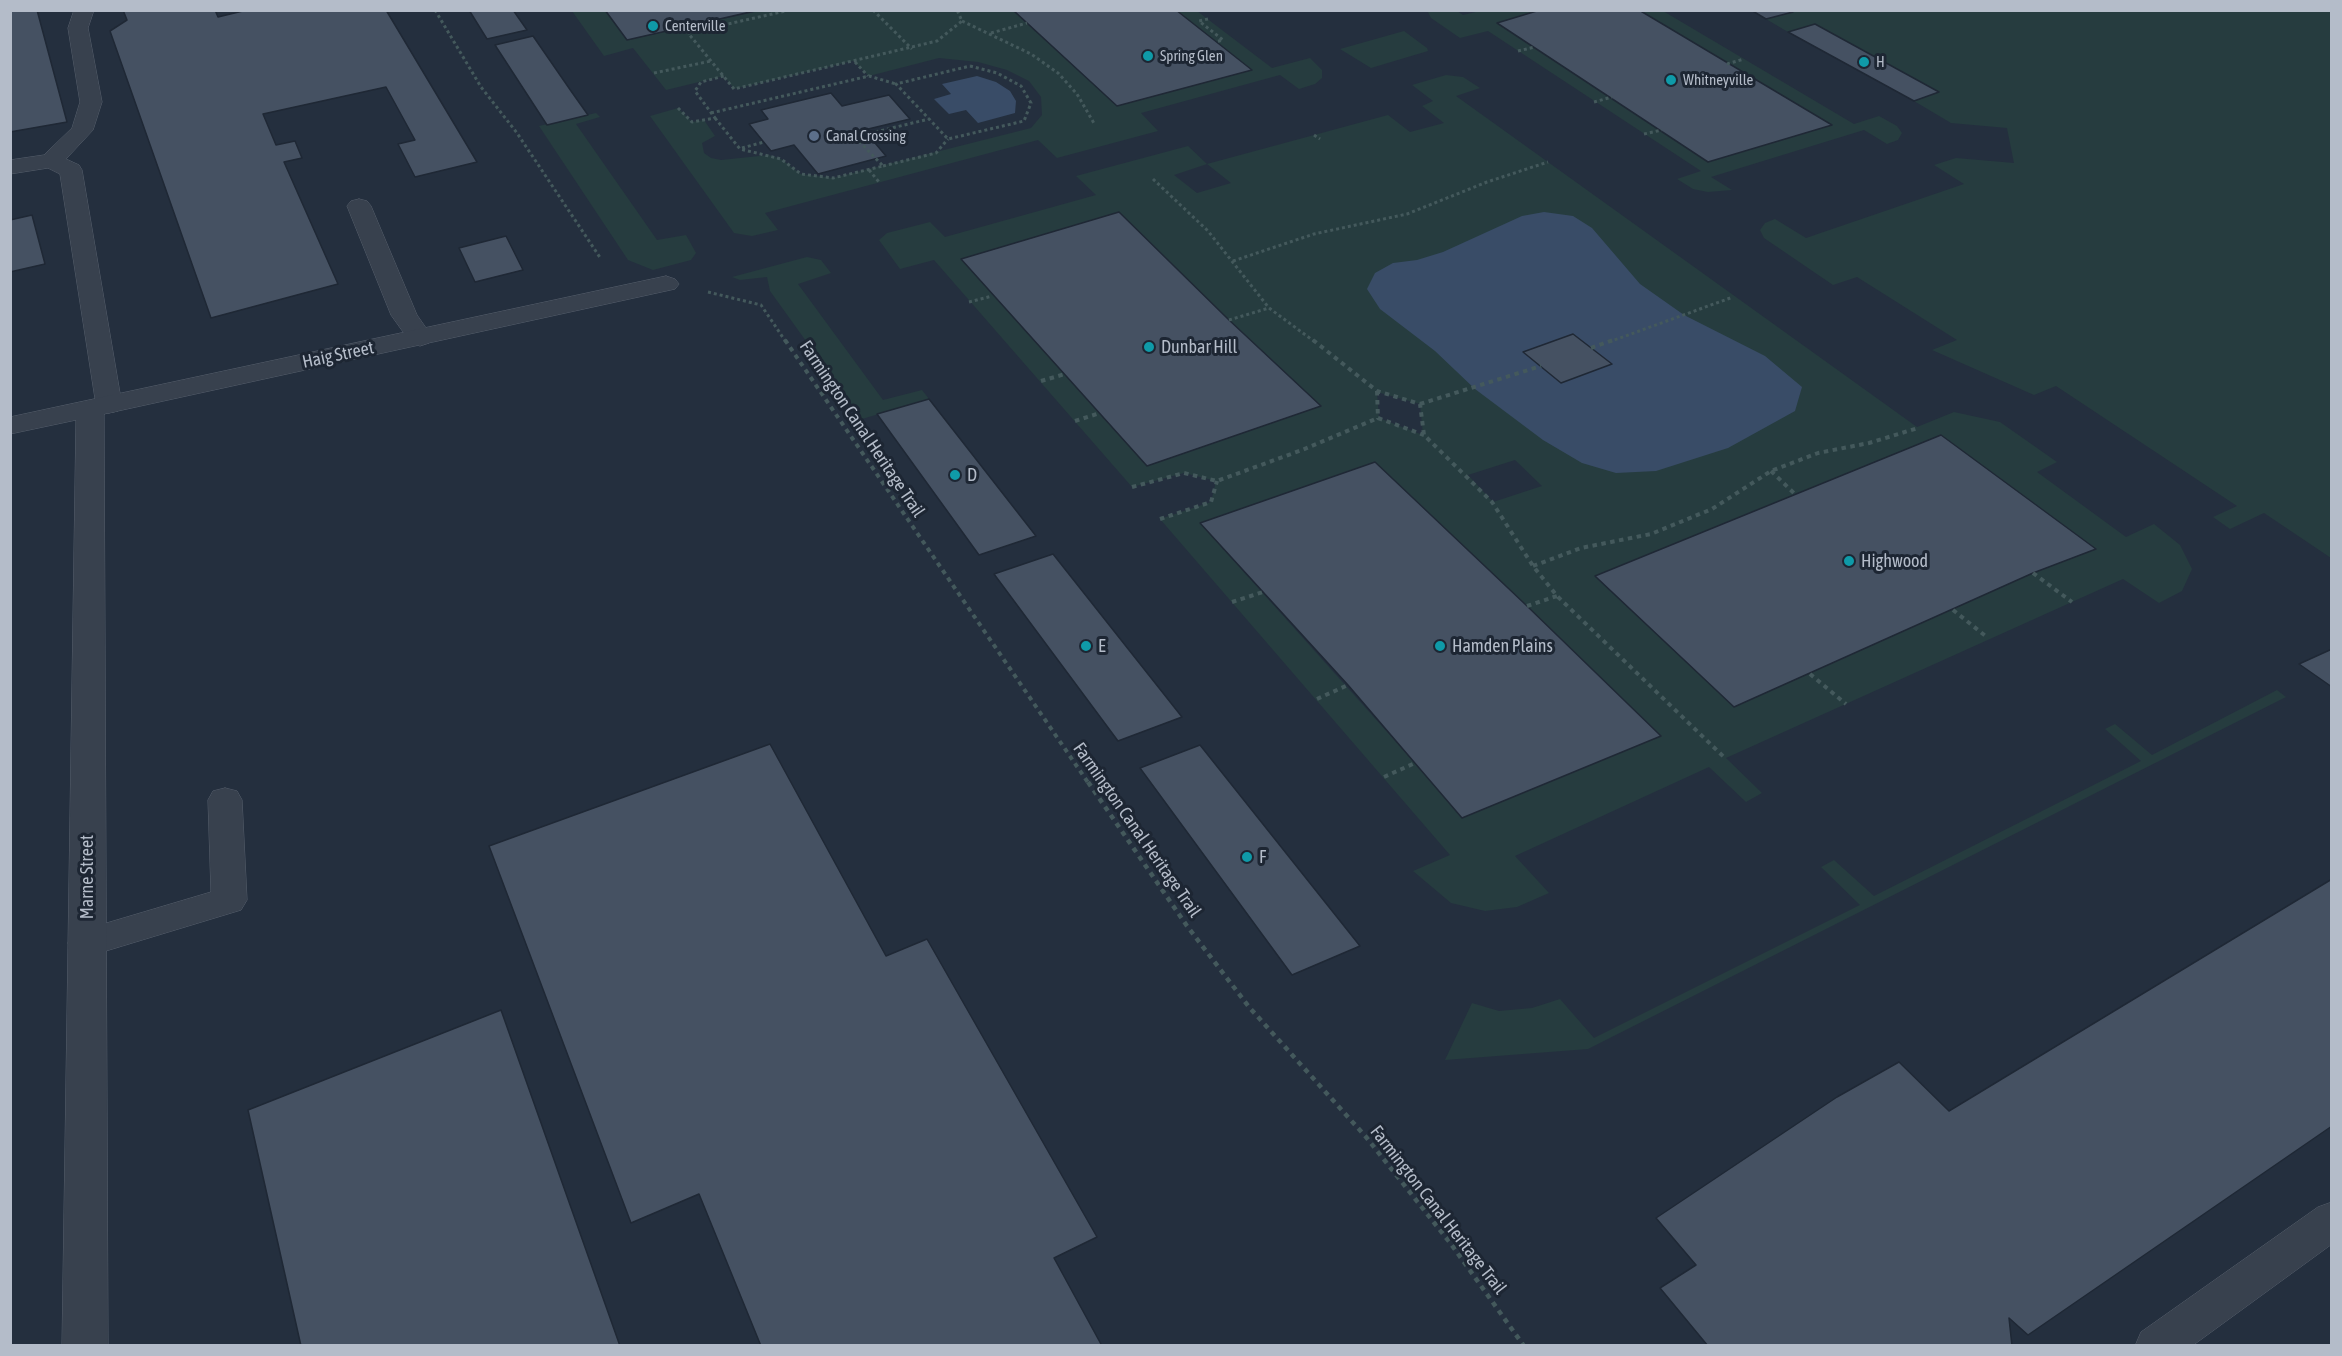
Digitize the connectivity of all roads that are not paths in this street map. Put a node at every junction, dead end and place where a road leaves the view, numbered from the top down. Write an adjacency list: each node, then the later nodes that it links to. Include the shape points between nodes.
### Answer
1 (84, 10): 2 (lane, via 78,28 91,102 82,130)
2 (51, 161): 3 (lane); 7 (lane, via 71,170)
3 (10, 167)
4 (359, 206): 6 (lane, via 404,315)
5 (666, 284): 6 (street, Haig Street)
6 (420, 338): 7 (street, Haig Street)
7 (99, 407): 8 (street, Haig Street); 10 (street, Marne Street)
8 (10, 426)
9 (225, 800): 10 (lane, via 229,900)
10 (86, 943): 12 (street, Marne Street)
11 (2331, 1220): 13 (lane)
12 (81, 1344)
13 (2156, 1346)

